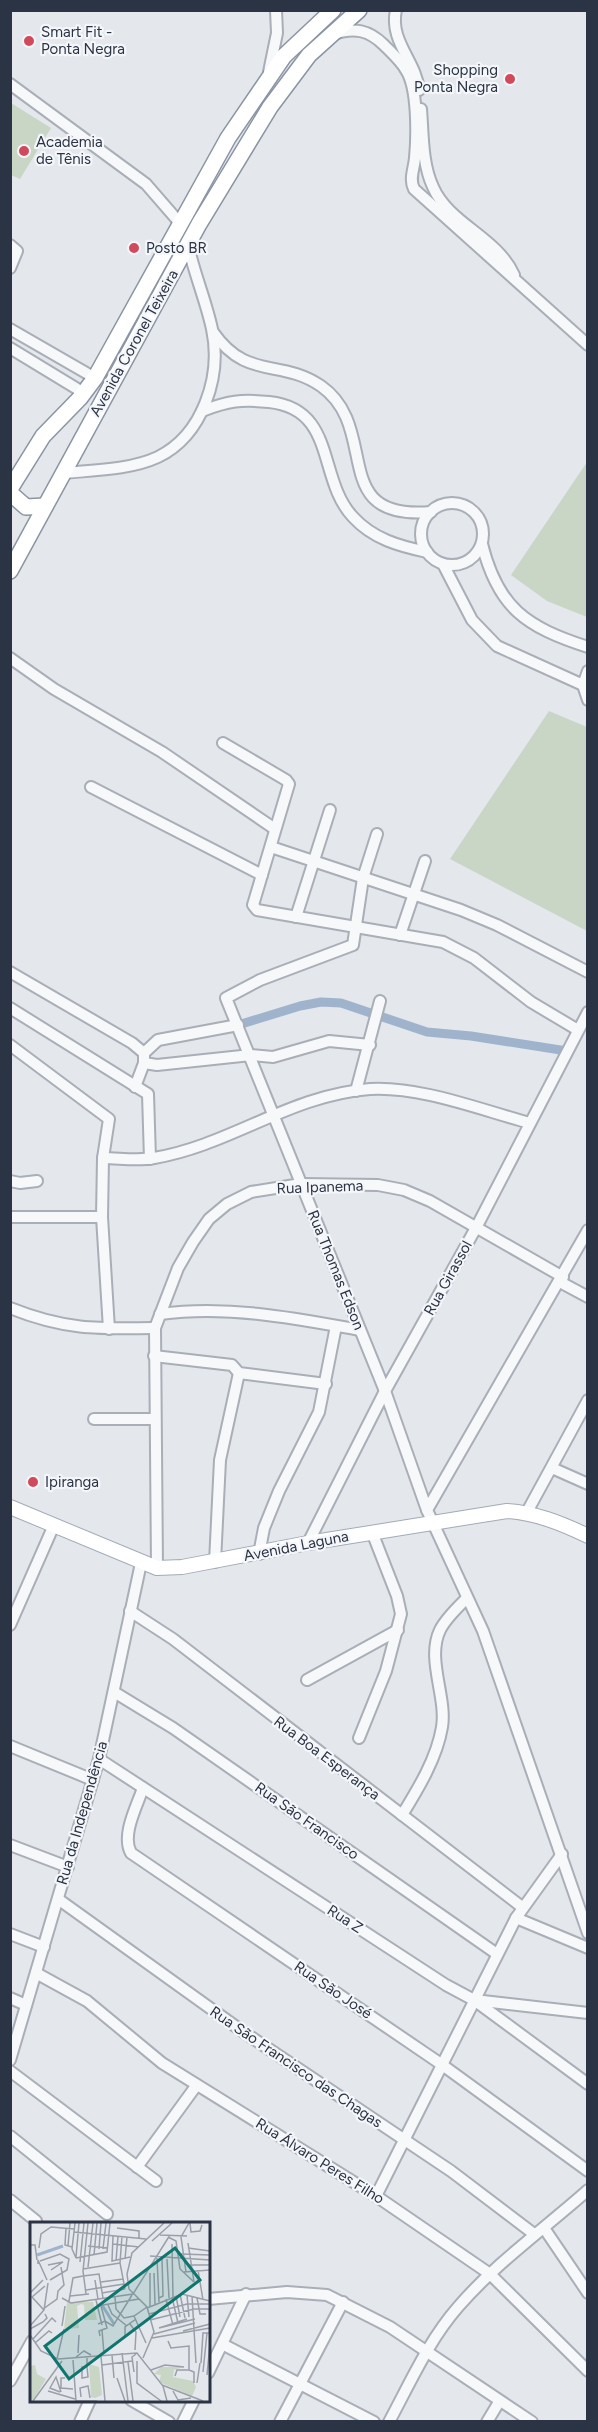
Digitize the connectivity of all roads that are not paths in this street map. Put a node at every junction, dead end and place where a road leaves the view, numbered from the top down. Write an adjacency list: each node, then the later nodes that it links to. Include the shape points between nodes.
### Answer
1 (276, 10): 6 (street, via 277,33)
2 (333, 10): 6 (highway, Avenida Coronel Teixeira, via 284,56)
3 (359, 10): 5 (highway, Avenida Coronel Teixeira)
4 (396, 10): 8 (street, via 398,39 417,73)
5 (328, 37): 9 (street, via 343,31 363,31 382,43 406,70 413,89); 14 (highway, Avenida Coronel Teixeira, via 275,99)
6 (268, 79): 12 (highway, Avenida Coronel Teixeira)
7 (10, 84): 12 (street, via 146,184)
8 (428, 170): 9 (street); 10 (street)
9 (413, 171): 11 (street, via 411,183)
10 (433, 187): 11 (street); 16 (street, via 447,207 498,251)
11 (421, 196): 16 (street)
12 (179, 222): 21 (highway, Avenida Coronel Teixeira)
13 (10, 245): 15 (street, via 17,256)
14 (188, 245): 18 (street); 24 (highway, Avenida Coronel Teixeira)
15 (10, 268)
16 (518, 283): 19 (street)
17 (10, 329): 21 (street)
18 (212, 330): 23 (street, via 212,385); 27 (street, via 245,363 294,372 330,392 350,423 367,492 392,511)
19 (588, 345)
20 (10, 348): 22 (street)
21 (95, 378): 22 (highway, Avenida Coronel Teixeira)
22 (84, 393): 25 (highway, Avenida Coronel Teixeira, via 43,436)
23 (202, 411): 24 (street, via 183,437 158,456); 29 (street, via 227,401 243,400 292,407 315,427 332,479 351,516 383,540)
24 (63, 473): 26 (highway, Avenida Coronel Teixeira)
25 (10, 491): 26 (highway, via 26,507)
26 (45, 506): 31 (highway, Avenida Coronel Teixeira)
27 (431, 512): 28 (street, via 447,503 472,510 482,525); 29 (street, via 421,529)
28 (482, 544): 30 (street, via 464,563); 32 (street, via 496,586 510,607 535,626)
29 (427, 552): 30 (street)
30 (443, 564): 35 (street, via 472,620 497,646)
31 (10, 571)
32 (588, 647)
33 (10, 658): 40 (street, via 54,689 162,752)
34 (588, 671): 35 (street)
35 (583, 685): 36 (street)
36 (588, 700)
37 (223, 743): 40 (street, via 289,784)
38 (91, 787): 45 (street)
39 (330, 810): 43 (street)
40 (275, 829): 42 (street)
41 (377, 834): 46 (street)
42 (271, 847): 43 (street); 45 (street)
43 (314, 861): 46 (street); 48 (street)
44 (425, 861): 47 (street)
45 (262, 875): 48 (street, via 254,905 257,910)
46 (363, 878): 47 (street); 49 (street)
47 (414, 894): 50 (street); 52 (street, via 497,925)
48 (296, 917): 49 (street)
49 (356, 934): 50 (street); 56 (street, Rua Thomas Edson, via 350,947 269,976 226,998)
50 (400, 935): 57 (street, via 428,938 458,948 531,1002)
51 (10, 972): 61 (street, via 132,1043)
52 (588, 972)
53 (380, 1001): 59 (street)
54 (10, 1008): 62 (street)
55 (588, 1012): 57 (street, Rua Girassol)
56 (238, 1025): 60 (street, Rua Thomas Edson); 61 (street, via 158,1040)
57 (578, 1030): 65 (street, Rua Girassol)
58 (10, 1045): 66 (street, via 108,1117)
59 (370, 1045): 60 (street, via 329,1041 273,1057); 63 (street)
60 (251, 1056): 61 (street, via 158,1065); 64 (street, Rua Thomas Edson)
61 (144, 1058): 62 (street)
62 (135, 1087): 67 (street, via 148,1094 150,1100)
63 (356, 1090): 64 (street, via 314,1099); 65 (street, via 394,1089)
64 (275, 1114): 67 (street, via 236,1132); 70 (street, Rua Thomas Edson)
65 (530, 1123): 73 (street, Rua Girassol)
66 (103, 1158): 67 (street); 72 (street)
67 (150, 1159)
68 (10, 1181): 69 (street)
69 (37, 1181)
70 (301, 1184): 73 (street, Rua Ipanema, via 378,1185 404,1190); 78 (street, Rua Ipanema, via 251,1192 208,1219 178,1268); 82 (street, Rua Thomas Edson)
71 (10, 1217): 72 (street)
72 (102, 1217): 81 (street)
73 (477, 1226): 75 (street, Rua Ipanema); 86 (street, Rua Girassol)
74 (588, 1230): 75 (street)
75 (562, 1279): 76 (street, Rua Ipanema); 94 (street)
76 (588, 1297)
77 (10, 1308): 81 (street, via 55,1323)
78 (160, 1314): 79 (street, via 199,1309); 80 (street, Rua Ipanema)
79 (336, 1326): 82 (street); 85 (street)
80 (155, 1328): 81 (street); 83 (street, Rua Ipanema)
81 (109, 1329)
82 (360, 1330): 86 (street, Rua Thomas Edson)
83 (154, 1356): 84 (street, via 232,1365); 89 (street, Rua Ipanema)
84 (239, 1373): 85 (street); 100 (street, via 219,1460)
85 (327, 1384): 99 (street, via 319,1412 264,1528)
86 (386, 1391): 94 (street, Rua Thomas Edson); 98 (street, Rua Girassol)
87 (588, 1400): 90 (street)
88 (94, 1419): 89 (street)
89 (155, 1419): 102 (street, Rua Ipanema)
90 (552, 1468): 91 (street); 93 (street)
91 (588, 1484)
92 (10, 1507): 95 (main road, Avenida Laguna)
93 (527, 1512): 94 (main road, Avenida Laguna); 97 (main road, Avenida Laguna)
94 (429, 1516): 96 (main road, Avenida Laguna); 103 (street, Rua Thomas Edson)
95 (54, 1525): 101 (main road, Avenida Laguna); 105 (street)
96 (372, 1532): 98 (main road, Avenida Laguna); 106 (street, via 397,1596 401,1614)
97 (588, 1536)
98 (308, 1543): 99 (main road, Avenida Laguna)
99 (259, 1554): 100 (main road, Avenida Laguna)
100 (215, 1562): 102 (main road, Avenida Laguna)
101 (141, 1563): 102 (main road, Avenida Laguna); 104 (street, Rua da Independência)
102 (157, 1568)
103 (466, 1598): 114 (street, via 440,1632 436,1644 444,1706 442,1729 422,1783); 116 (street, Rua Thomas Edson, via 483,1631)
104 (130, 1611): 108 (street, Rua da Independência); 114 (street, Rua Boa Esperança, via 173,1639)
105 (10, 1625)
106 (398, 1630): 107 (street); 109 (street, via 376,1702)
107 (307, 1680)
108 (114, 1692): 111 (street, Rua da Independência); 125 (street, Rua São Francisco, via 173,1728)
109 (359, 1738)
110 (10, 1746): 112 (street)
111 (99, 1759): 112 (street, Rua da Independência); 113 (street, Rua Z)
112 (93, 1780): 117 (street, Rua da Independência)
113 (143, 1788): 128 (street, Rua Z); 132 (street, Rua São José, via 128,1836 131,1853)
114 (402, 1815): 119 (street, Rua Boa Esperança)
115 (10, 1845): 117 (street)
116 (562, 1854): 119 (street); 121 (street, Rua Thomas Edson)
117 (68, 1867): 118 (street, Rua da Independência)
118 (58, 1899): 123 (street, Rua da Independência); 137 (street, Rua São Francisco das Chagas, via 242,2031)
119 (522, 1907): 120 (street)
120 (516, 1918): 124 (street); 125 (street)
121 (588, 1933)
122 (10, 1934): 123 (street)
123 (44, 1947): 126 (street, Rua da Independência)
124 (588, 1948)
125 (497, 1954): 128 (street)
126 (36, 1973): 129 (street, Rua da Independência); 135 (street, Rua Álvaro Peres Filho, via 87,2001 162,2063)
127 (10, 1998): 129 (street)
128 (474, 2000): 130 (street); 132 (street); 134 (street, Rua Z)
129 (26, 2005): 131 (street, Rua da Independência)
130 (588, 2013)
131 (10, 2060)
132 (441, 2064): 137 (street); 139 (street, Rua São José)
133 (10, 2072): 138 (street)
134 (588, 2084)
135 (196, 2085): 138 (street); 142 (street, Rua Álvaro Peres Filho)
136 (10, 2136): 144 (street)
137 (404, 2139): 142 (street); 146 (street, Rua São Francisco das Chagas)
138 (137, 2166): 140 (street)
139 (588, 2171)
140 (156, 2181)
141 (588, 2190): 146 (street)
142 (376, 2196): 147 (street, Rua Álvaro Peres Filho)
143 (10, 2200): 145 (street)
144 (107, 2214)
145 (36, 2220)
146 (539, 2231): 147 (street); 149 (street)
147 (490, 2274): 154 (street, via 457,2308); 156 (street, Rua Álvaro Peres Filho)
148 (246, 2294): 150 (street); 151 (street, via 304,2292); 153 (street)
149 (588, 2294)
150 (210, 2299)
151 (344, 2302): 154 (street); 158 (street)
152 (30, 2345): 157 (street)
153 (224, 2345): 155 (street); 158 (street)
154 (428, 2351): 162 (street); 168 (street)
155 (210, 2370)
156 (588, 2371)
157 (10, 2381)
158 (300, 2384): 166 (street); 167 (street)
159 (89, 2402): 163 (street)
160 (135, 2402): 164 (street)
161 (193, 2402): 165 (street)
162 (499, 2402): 169 (street); 170 (street)
163 (80, 2421)
164 (169, 2421)
165 (183, 2421)
166 (280, 2421)
167 (374, 2421)
168 (389, 2421)
169 (487, 2421)
170 (532, 2421)

